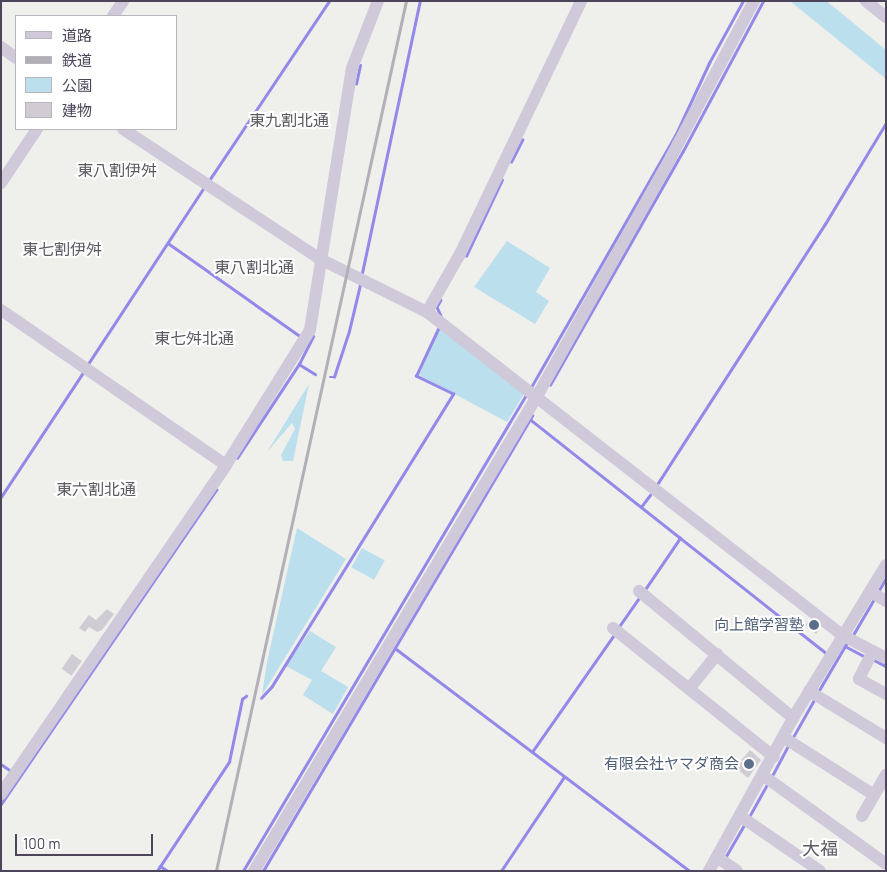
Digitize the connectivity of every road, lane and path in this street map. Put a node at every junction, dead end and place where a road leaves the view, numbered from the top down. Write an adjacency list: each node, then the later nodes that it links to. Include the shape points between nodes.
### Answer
1 (123, 1): 6 (street)
2 (378, 1): 13 (street, via 352,68)
3 (581, 1): 15 (street, via 460,254)
4 (754, 1): 16 (street, via 672,158)
5 (866, 1): 7 (street)
6 (113, 15)
7 (886, 17)
8 (1, 48): 9 (street)
9 (15, 57)
10 (36, 130): 12 (street)
11 (125, 130): 13 (street)
12 (1, 183)
13 (324, 261): 15 (street); 17 (street, via 310,330)
14 (1, 310): 17 (street)
15 (427, 312): 16 (street)
16 (535, 397): 22 (street); 41 (street)
17 (226, 465): 35 (street)
18 (886, 564): 20 (street)
19 (641, 593): 23 (street)
20 (877, 596): 22 (street)
21 (615, 630): 26 (street)
22 (848, 638): 24 (street); 27 (street)
23 (717, 654): 26 (street); 29 (street)
24 (871, 656): 25 (street); 28 (street, via 859,679)
25 (886, 658)
26 (689, 689): 32 (street)
27 (814, 694): 29 (street); 30 (street)
28 (886, 694)
29 (793, 718): 31 (street)
30 (886, 738)
31 (788, 740): 32 (street); 36 (street)
32 (774, 757): 34 (street)
33 (886, 775): 36 (street)
34 (767, 779): 38 (street); 40 (street)
35 (1, 794)
36 (874, 795): 37 (street)
37 (862, 816)
38 (745, 819): 39 (street); 43 (street)
39 (725, 863): 42 (street)
40 (886, 864)
41 (254, 871)
42 (709, 871)
43 (820, 871)

